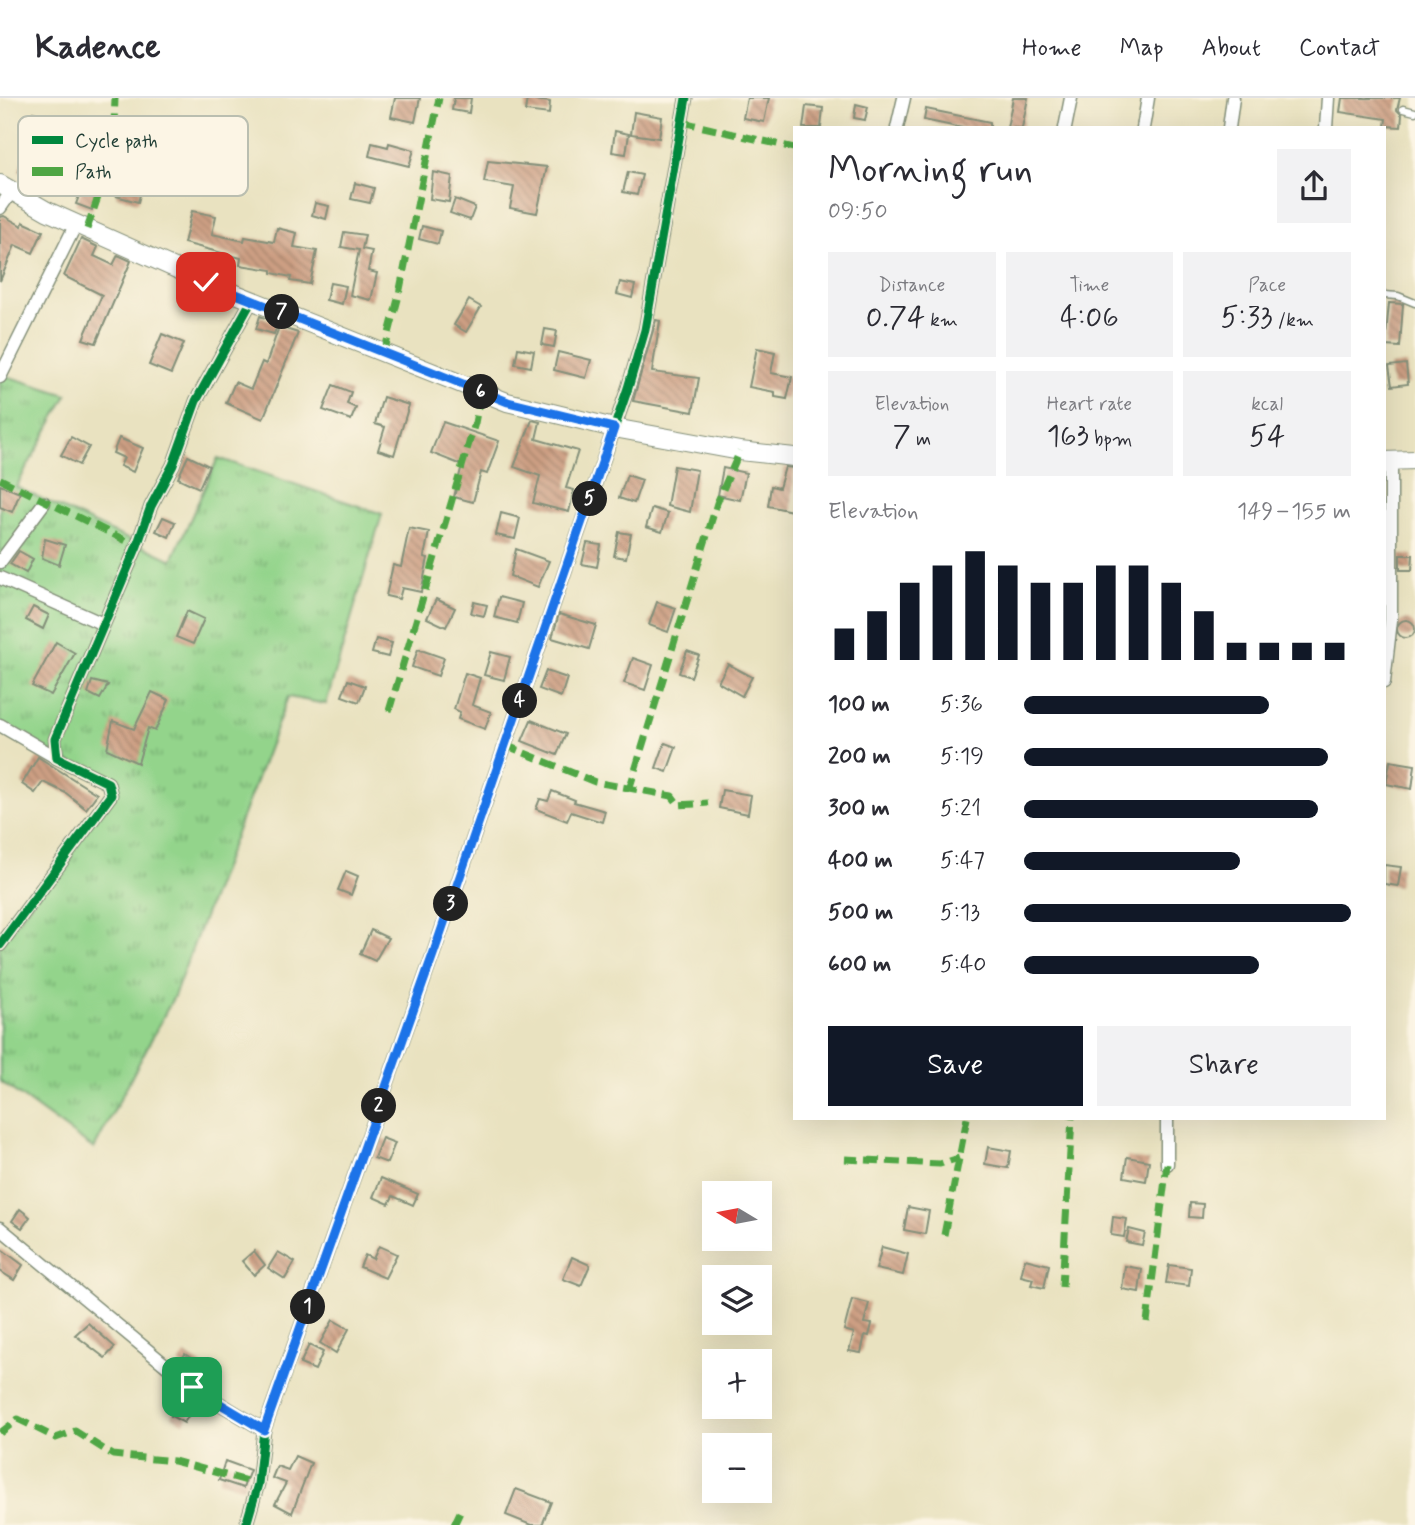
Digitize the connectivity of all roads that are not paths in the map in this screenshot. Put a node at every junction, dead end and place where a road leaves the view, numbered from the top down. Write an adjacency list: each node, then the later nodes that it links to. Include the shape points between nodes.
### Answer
1 (686, 98): 22 (street, via 645,330)
2 (904, 98): 9 (street)
3 (1071, 98): 10 (street)
4 (1148, 98): 11 (street)
5 (1233, 98): 12 (street)
6 (1328, 98): 13 (street)
7 (1403, 110): 8 (lane)
8 (1415, 112)
9 (897, 126)
10 (1065, 126)
11 (1143, 126)
12 (1228, 126)
13 (1326, 126)
14 (6, 188): 16 (street)
15 (22, 196): 17 (main road)
16 (0, 208)
17 (76, 224): 19 (main road); 21 (street)
18 (1386, 295): 20 (lane)
19 (252, 300): 22 (main road, via 508,402); 29 (street, via 196,401)
20 (1415, 303)
21 (0, 377)
22 (614, 428): 23 (main road); 37 (street)
23 (793, 457)
24 (1415, 460): 25 (main road)
25 (1387, 461): 30 (street, via 1391,620)
26 (44, 503): 27 (street)
27 (0, 562)
28 (0, 578): 29 (street)
29 (103, 624): 32 (street, via 55,739)
30 (1386, 664)
31 (0, 725): 32 (street)
32 (57, 758): 33 (street, via 108,783 111,795)
33 (0, 945)
34 (1167, 1120): 35 (street)
35 (1167, 1164)
36 (0, 1228): 37 (street, via 192,1387)
37 (264, 1430): 38 (street, via 258,1483)
38 (246, 1525)

